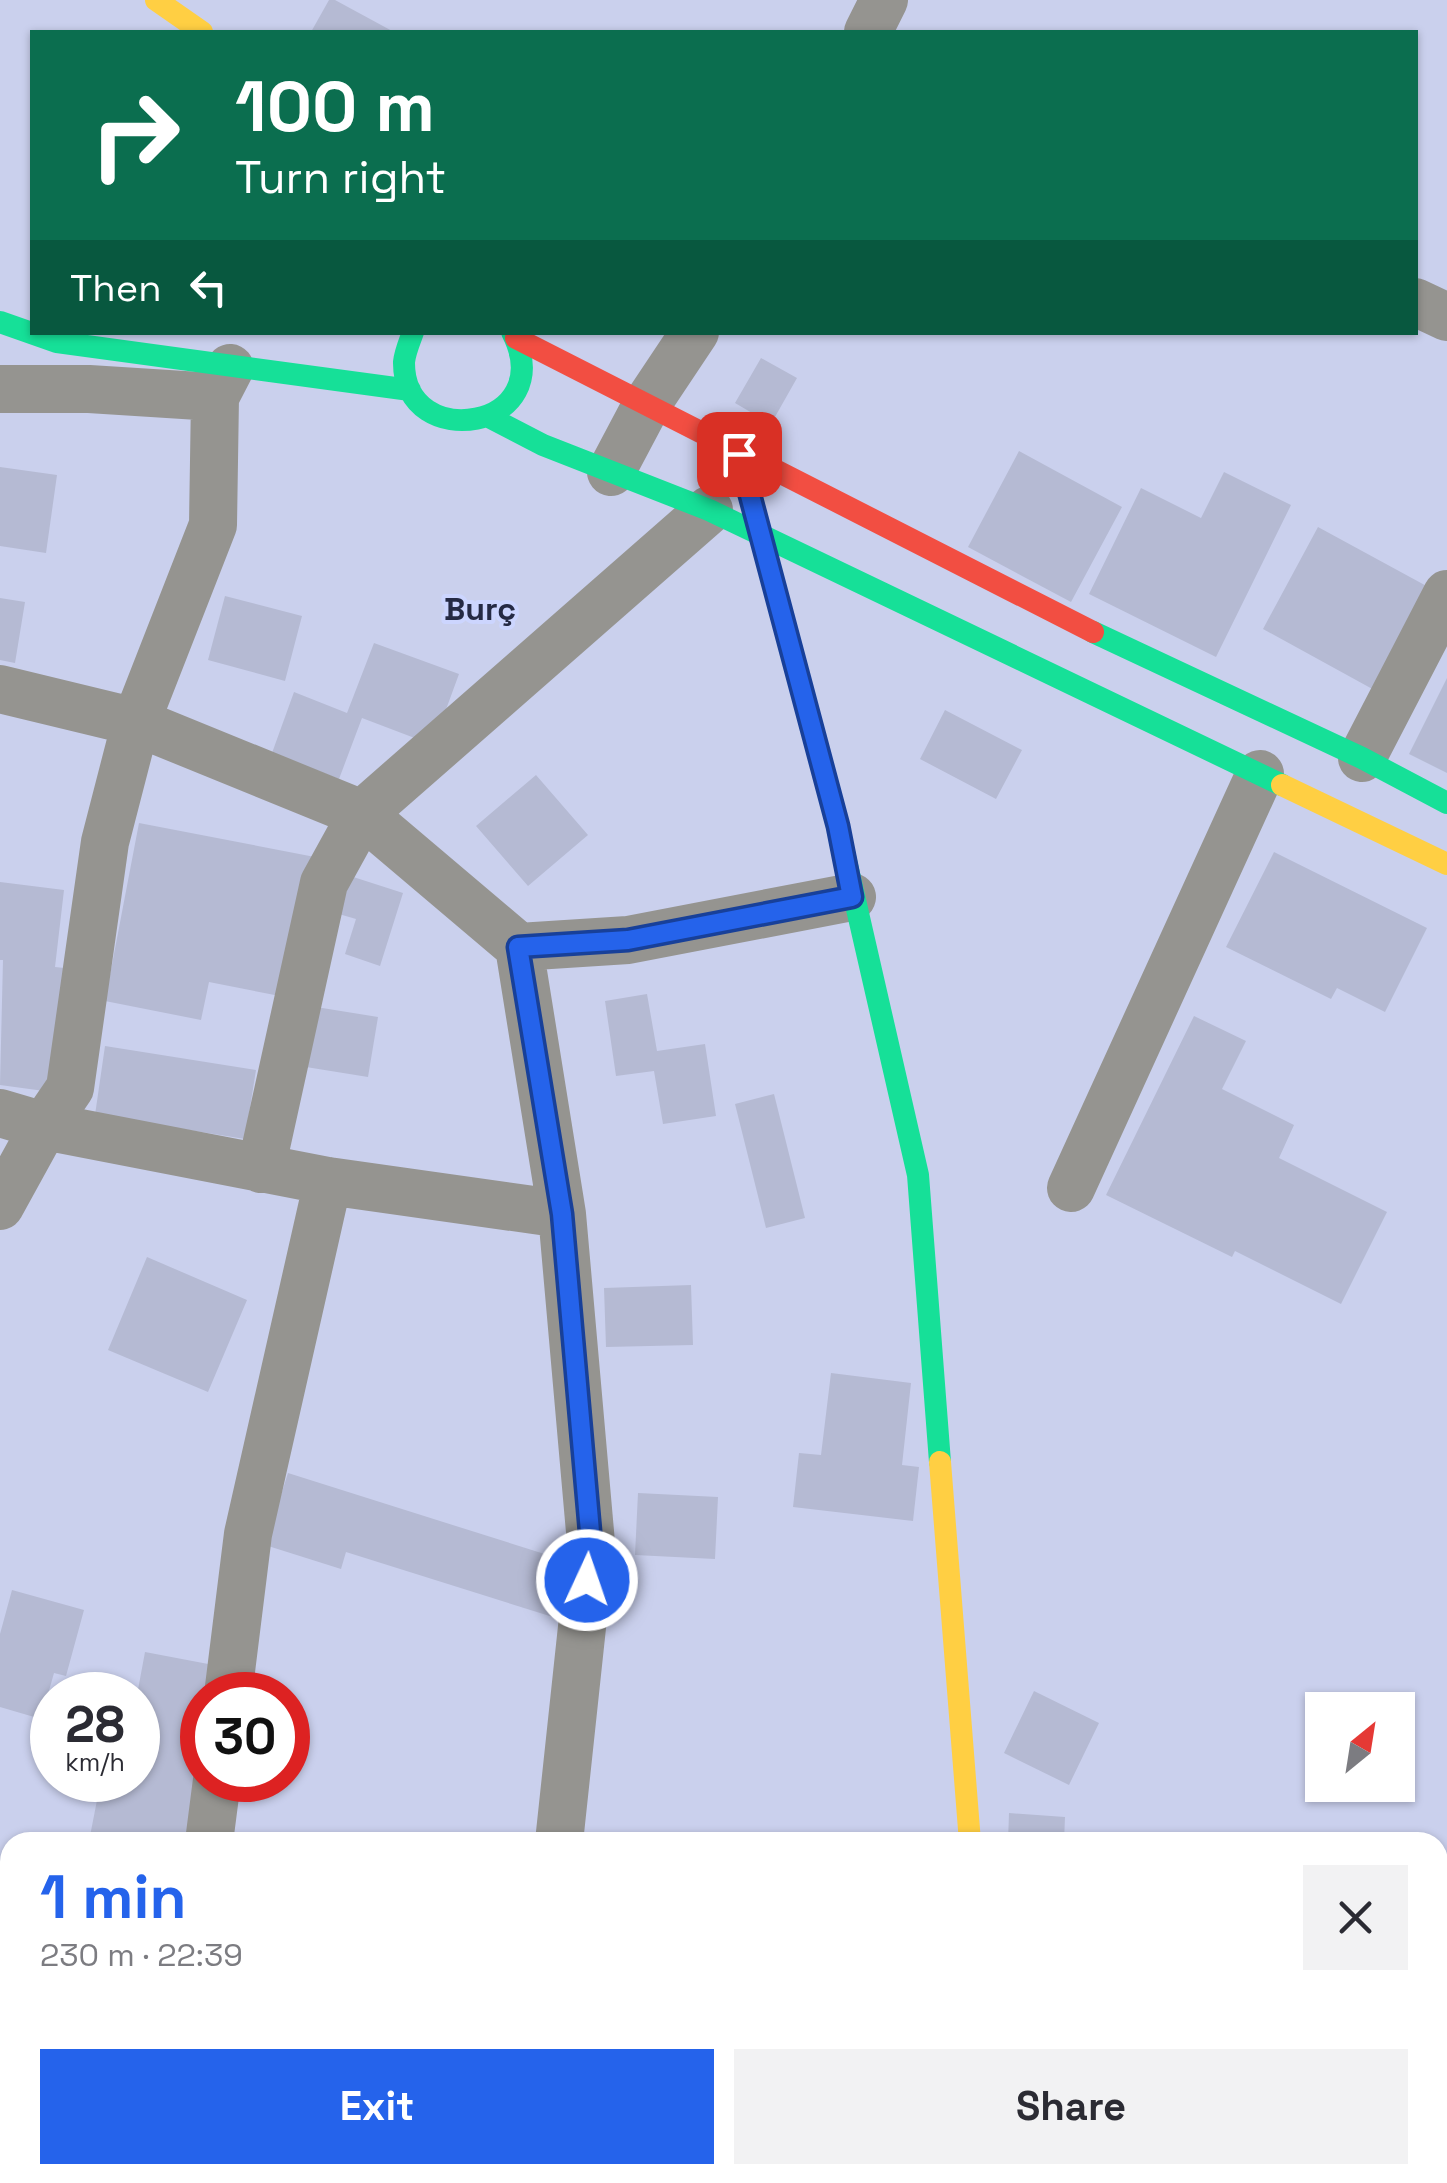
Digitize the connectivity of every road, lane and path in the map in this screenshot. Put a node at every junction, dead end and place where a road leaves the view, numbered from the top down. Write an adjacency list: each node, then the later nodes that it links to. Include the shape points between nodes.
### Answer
1 (156, 0): 2 (main road)
2 (199, 30)
3 (1418, 303): 4 (street)
4 (1447, 316)
5 (0, 322): 6 (main road)
6 (30, 332)
7 (38, 335): 11 (main road)
8 (411, 335): 13 (main road, via 404,354)
9 (514, 335): 14 (main road); 15 (main road, via 521,374 515,392)
10 (693, 335): 14 (street)
11 (222, 383): 12 (street); 13 (main road); 22 (street, via 213,525)
12 (0, 389)
13 (410, 390): 15 (main road, via 435,416 453,422)
14 (648, 404): 16 (main road); 17 (street)
15 (489, 417): 17 (main road)
16 (739, 454): 19 (main road); 23 (main road, via 1064,619)
17 (611, 472): 18 (main road)
18 (709, 510): 19 (main road); 26 (street)
19 (762, 535): 24 (main road); 28 (main road)
20 (1447, 594): 23 (street)
21 (0, 690): 22 (street)
22 (136, 722): 26 (street); 30 (street, via 106,842 70,1088)
23 (1362, 758): 25 (main road)
24 (1260, 774): 27 (main road); 33 (street)
25 (1447, 803)
26 (362, 814): 29 (street); 31 (street, via 324,883)
27 (1447, 864)
28 (852, 897): 29 (street, via 628,940); 40 (main road, via 918,1174)
29 (518, 947): 35 (street)
30 (22, 1119): 31 (street); 34 (street)
31 (261, 1168): 32 (street)
32 (328, 1181): 35 (street); 36 (street, via 248,1534)
33 (1071, 1188)
34 (0, 1206)
35 (562, 1214): 39 (street, via 591,1543)
36 (231, 1672)
37 (214, 1802): 38 (street)
38 (210, 1832)
39 (560, 1832)
40 (969, 1832)

